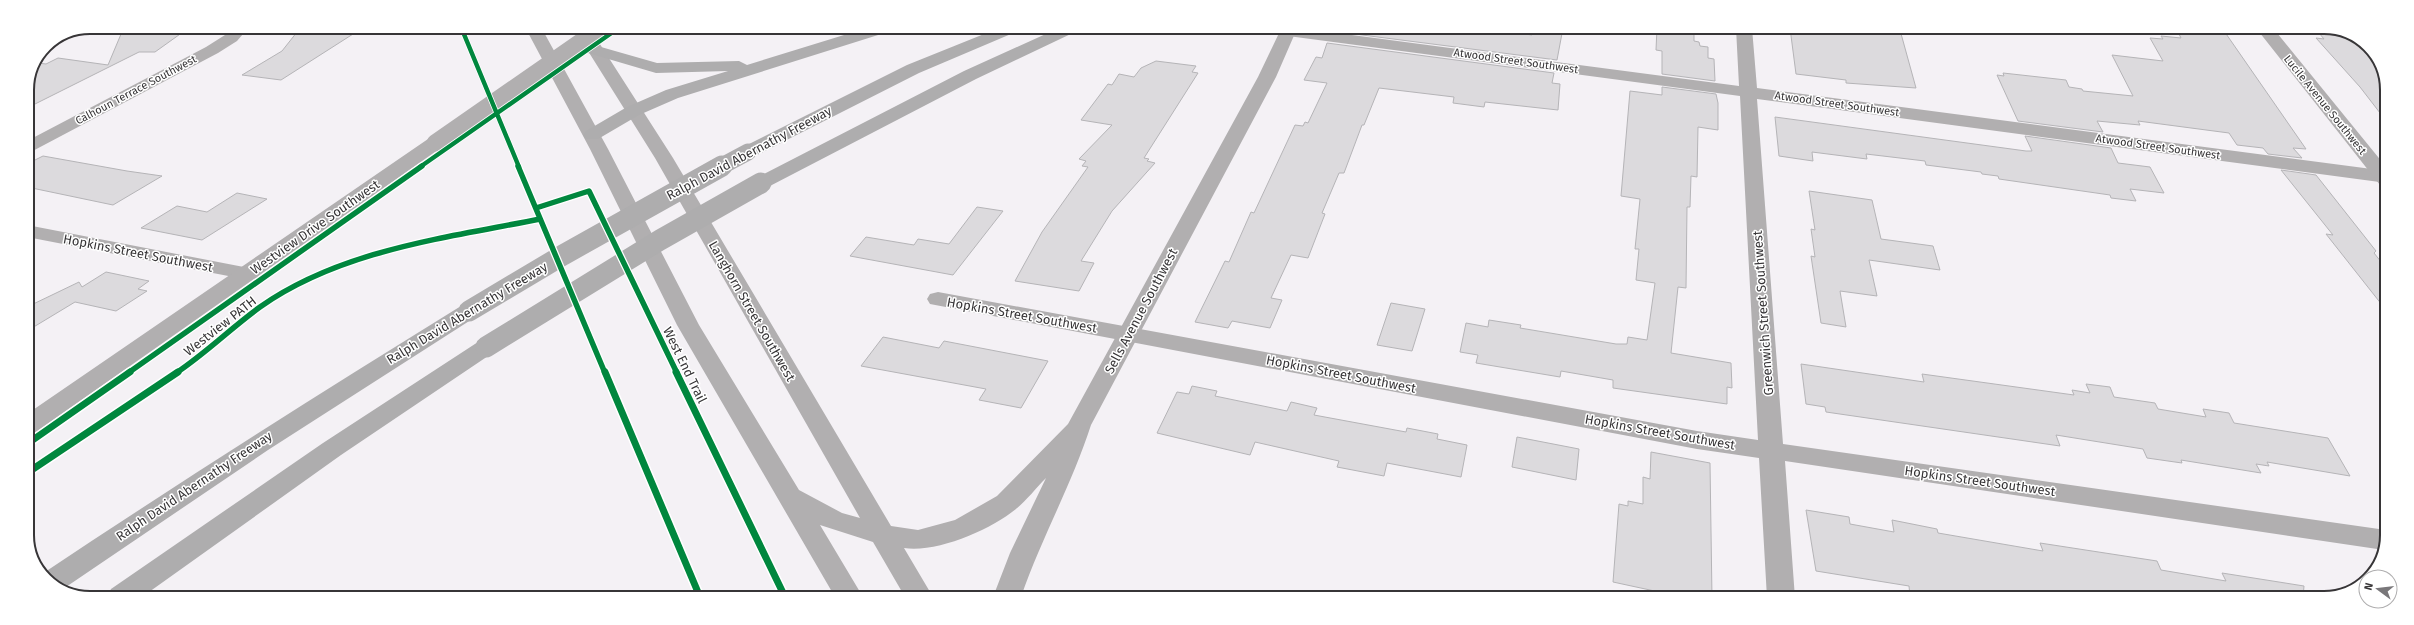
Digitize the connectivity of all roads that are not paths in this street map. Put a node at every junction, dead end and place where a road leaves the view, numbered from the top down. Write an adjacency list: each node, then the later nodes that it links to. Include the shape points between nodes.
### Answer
1 (235, 34): 17 (street, Calhoun Terrace Southwest, via 212,50)
2 (537, 34): 16 (street)
3 (585, 34): 12 (street, Langhorn Street Southwest)
4 (592, 34): 21 (street, Westview Drive Southwest, bridge)
5 (866, 34): 13 (highway)
6 (998, 34): 30 (highway, Ralph David Abernathy Freeway, bridge, via 914,70 748,152 583,243 324,400)
7 (1058, 34): 31 (highway, bridge, via 963,78 760,183 653,244 486,347 326,453)
8 (1287, 34): 23 (street, Sells Avenue Southwest, via 1267,77)
9 (1325, 34): 14 (street, Atwood Street Southwest)
10 (1744, 34): 14 (street, Greenwich Street Southwest)
11 (2269, 34): 18 (street, Lucile Avenue Southwest)
12 (594, 50): 13 (highway, via 656,68); 15 (street, Langhorn Street Southwest)
13 (767, 65): 15 (highway, via 672,94)
14 (1748, 92): 19 (street, Atwood Street Southwest); 26 (street, Greenwich Street Southwest)
15 (633, 111): 16 (highway); 28 (street, Langhorn Street Southwest, via 664,158)
16 (592, 135): 27 (street, via 688,325)
17 (34, 144)
18 (2380, 172)
19 (2380, 177)
20 (34, 232): 21 (street, Hopkins Street Southwest)
21 (249, 274): 24 (street, Westview Drive Southwest)
22 (938, 300): 23 (street, Hopkins Street Southwest)
23 (1128, 335): 25 (street, Sells Avenue Southwest); 26 (street, Hopkins Street Southwest, via 1696,440)
24 (34, 421)
25 (1079, 425): 28 (street, via 1006,503 963,528 918,540); 34 (street, Sells Avenue Southwest, via 1070,456 1017,566)
26 (1772, 451): 29 (street, Hopkins Street Southwest); 35 (street, Greenwich Street Southwest)
27 (790, 497): 28 (street, via 834,521); 32 (street)
28 (882, 534): 33 (street, Langhorn Street Southwest)
29 (2380, 539)
30 (56, 579)
31 (130, 591)
32 (845, 591)
33 (915, 591)
34 (1009, 591)
35 (1781, 591)

